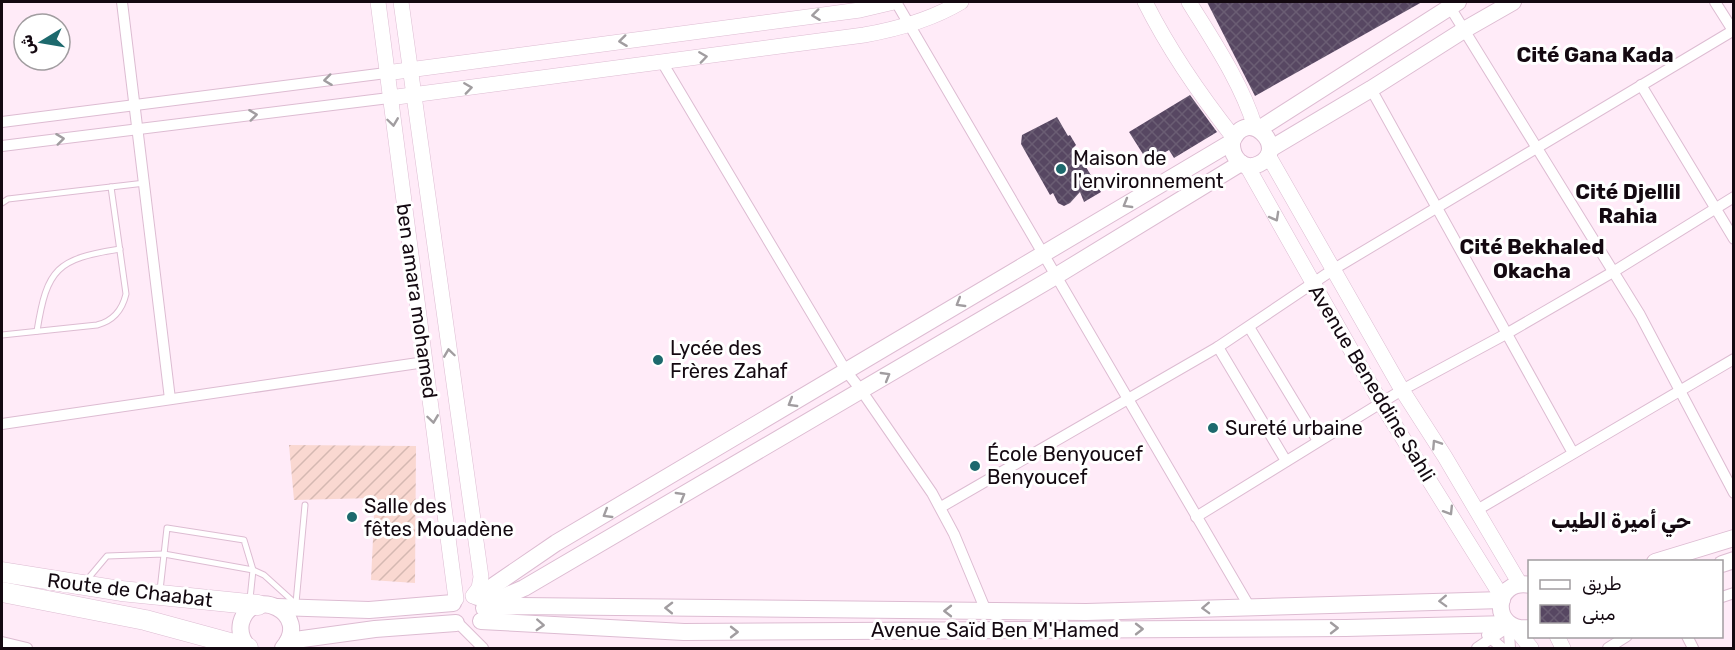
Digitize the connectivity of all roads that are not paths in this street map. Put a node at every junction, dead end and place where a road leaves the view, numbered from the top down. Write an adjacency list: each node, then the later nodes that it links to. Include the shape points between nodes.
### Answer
1 (122, 2): 21 (street)
2 (378, 2): 16 (street, ben amara mohamed)
3 (401, 2): 15 (street, ben amara mohamed)
4 (895, 2): 11 (street); 15 (street, one-way to 15, via 860,10)
5 (961, 2): 11 (street)
6 (1145, 2): 25 (street)
7 (1189, 2): 23 (street)
8 (1513, 2): 12 (main road)
9 (1715, 2): 13 (street)
10 (1451, 3): 12 (street); 23 (main road)
11 (909, 25): 14 (street, one-way to 11, via 864,35); 38 (street)
12 (1464, 30): 18 (main road); 27 (street)
13 (1733, 31): 17 (street)
14 (662, 62): 19 (street, one-way to 14); 50 (street)
15 (410, 69): 16 (street); 19 (street, ben amara mohamed)
16 (386, 73): 20 (street, ben amara mohamed); 21 (street, one-way to 21)
17 (1641, 85): 27 (street); 35 (street)
18 (1371, 90): 28 (main road); 34 (street)
19 (413, 95): 20 (street); 80 (street, ben amara mohamed, one-way to 19, via 481,577)
20 (389, 98): 24 (street, one-way to 20); 49 (street, ben amara mohamed, one-way to 49)
21 (135, 105): 22 (street); 24 (street)
22 (2, 122)
23 (1257, 128): 25 (main road, via 1243,129); 28 (main road, via 1266,136)
24 (138, 129): 26 (street, one-way to 24); 30 (street)
25 (1233, 140): 29 (main road, via 1233,154); 38 (main road, one-way to 38)
26 (2, 146)
27 (1536, 148): 34 (street); 40 (street)
28 (1269, 152): 29 (main road, via 1259,164); 39 (street, Avenue Beneddine Sahli)
29 (1244, 165): 41 (main road); 42 (street, Avenue Beneddine Sahli, one-way to 42)
30 (145, 183): 31 (lane); 55 (street)
31 (111, 187): 33 (lane, via 8,199); 37 (lane)
32 (1734, 197): 35 (street)
33 (2, 203)
34 (1437, 208): 39 (street); 45 (street)
35 (1715, 208): 36 (street); 40 (street)
36 (1734, 239)
37 (120, 249): 44 (lane, via 86,254 55,274 45,291); 44 (lane, via 126,294 117,315 97,325)
38 (1043, 253): 41 (street); 50 (main road, one-way to 50)
39 (1334, 269): 42 (street); 52 (street, Avenue Beneddine Sahli)
40 (1612, 272): 45 (street); 53 (street)
41 (1056, 276): 51 (main road, one-way to 41); 54 (street)
42 (1314, 284): 43 (street); 56 (street, Avenue Beneddine Sahli)
43 (1249, 327): 47 (street); 58 (street)
44 (37, 332): 46 (lane)
45 (1506, 334): 52 (street); 59 (street)
46 (2, 335)
47 (1218, 347): 54 (street); 60 (street)
48 (1734, 359): 53 (street)
49 (425, 362): 55 (street); 78 (street, ben amara mohamed, one-way to 78)
50 (846, 371): 51 (street); 62 (main road, one-way to 62)
51 (861, 390): 64 (street); 66 (main road, one-way to 51)
52 (1402, 390): 56 (street); 65 (street, Avenue Beneddine Sahli, one-way to 52)
53 (1680, 390): 59 (street); 61 (street)
54 (1126, 398): 64 (street); 67 (street)
55 (170, 399): 57 (street)
56 (1382, 403): 58 (street); 77 (street, Avenue Beneddine Sahli, one-way to 77)
57 (2, 424)
58 (1318, 441): 60 (street)
59 (1572, 453): 65 (street)
60 (1286, 461): 67 (street)
61 (1734, 493)
62 (640, 494): 66 (main road); 80 (main road, one-way to 80, via 556,543)
63 (305, 505): 81 (lane)
64 (940, 507): 83 (street)
65 (1477, 510): 73 (street, Avenue Beneddine Sahli)
66 (650, 514): 80 (main road, via 524,588)
67 (1196, 517): 82 (street)
68 (1734, 538): 70 (main road)
69 (164, 554): 71 (lane); 71 (lane, via 167,528 244,540); 74 (lane, via 107,556); 76 (lane)
70 (1658, 560)
71 (253, 570): 79 (lane); 81 (lane)
72 (2, 572): 74 (highway, Route de Chaabat)
73 (1525, 584): 77 (main road, via 1507,590)
74 (84, 585): 76 (highway, Route de Chaabat)
75 (2, 592): 93 (highway, Route de Chaabat, via 145,620)
76 (160, 595): 79 (highway, Route de Chaabat)
77 (1502, 598): 82 (main road, Avenue Saïd Ben M'Hamed, one-way to 82); 86 (main road, via 1501,612)
78 (455, 601): 80 (main road, via 464,595); 81 (main road, via 369,610); 85 (main road, via 452,614)
79 (262, 605): 81 (main road); 89 (main road, via 287,616); 93 (main road, via 247,612 241,624 241,637)
80 (480, 605): 83 (main road, Avenue Saïd Ben M'Hamed, one-way to 80); 84 (main road, Avenue Saïd Ben M'Hamed, one-way to 84, via 684,632); 85 (main road, via 472,627)
81 (298, 606)
82 (1249, 606): 83 (main road, Avenue Saïd Ben M'Hamed, one-way to 83)
83 (986, 611)
84 (1476, 624): 86 (main road, Avenue Saïd Ben M'Hamed); 88 (street)
85 (459, 625): 90 (main road, via 414,625); 94 (street)
86 (1515, 626): 88 (street); 97 (street, via 1509,633); 98 (street)
87 (1624, 638): 99 (street)
88 (1491, 639): 95 (street); 96 (street)
89 (293, 641): 90 (main road)
90 (334, 641)
91 (3, 645): 92 (street)
92 (27, 648)
93 (248, 648)
94 (483, 648)
95 (1477, 648)
96 (1502, 648)
97 (1510, 648)
98 (1531, 648)
99 (1608, 648)

